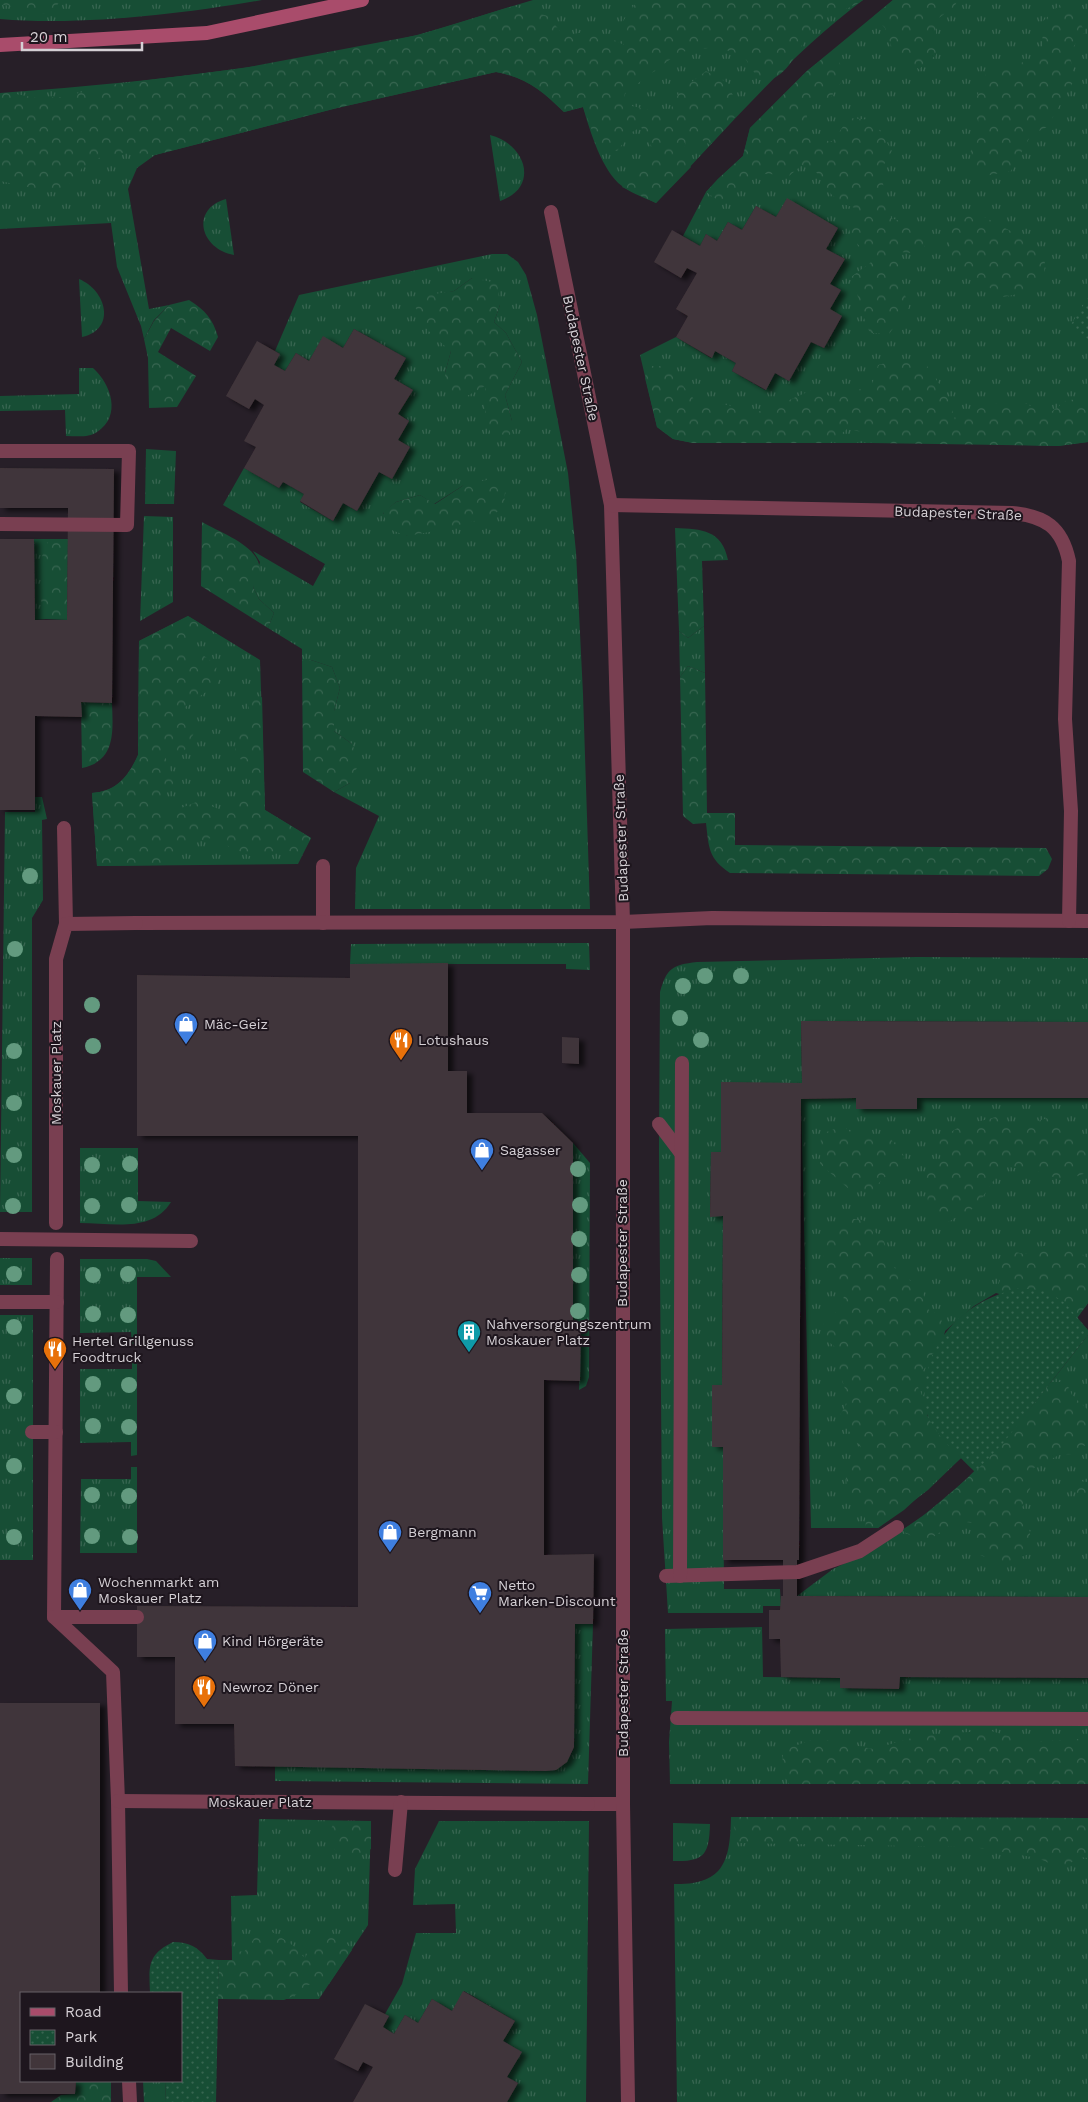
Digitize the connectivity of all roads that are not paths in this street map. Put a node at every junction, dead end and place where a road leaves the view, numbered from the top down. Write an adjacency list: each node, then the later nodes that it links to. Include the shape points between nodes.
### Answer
1 (362, 0): 2 (main road, via 207,33)
2 (0, 45)
3 (551, 212): 5 (street, Budapester Straße)
4 (0, 451): 6 (street, via 129,452 127,525)
5 (611, 505): 9 (street, Budapester Straße, via 1012,513 1039,517 1051,525 1061,537 1069,561 1065,719 1071,811); 11 (street, Budapester Straße)
6 (0, 524)
7 (64, 828): 13 (street, Moskauer Platz)
8 (322, 866): 12 (street)
9 (1069, 921): 10 (street); 11 (street, via 712,918)
10 (1088, 921)
11 (623, 922): 12 (street); 32 (street, Budapester Straße)
12 (323, 923): 13 (street)
13 (66, 924): 17 (street, Moskauer Platz, via 56,959)
14 (682, 1064): 16 (street)
15 (659, 1124): 16 (street)
16 (681, 1153): 25 (street, via 673,1576 798,1572 860,1551)
17 (56, 1223)
18 (0, 1239): 19 (street)
19 (191, 1241)
20 (56, 1259): 22 (street)
21 (0, 1302): 22 (street)
22 (57, 1302): 24 (street)
23 (32, 1432): 24 (street)
24 (56, 1432): 26 (street)
25 (897, 1527)
26 (54, 1617): 27 (street); 30 (street, via 113,1672)
27 (137, 1617)
28 (677, 1718): 29 (street)
29 (1088, 1719)
30 (118, 1802): 31 (street, Moskauer Platz); 34 (street)
31 (401, 1802): 32 (street, Moskauer Platz); 33 (street)
32 (623, 1804): 37 (street, Budapester Straße)
33 (395, 1870)
34 (120, 1992)
35 (129, 2082): 36 (street)
36 (130, 2102)
37 (628, 2102)

